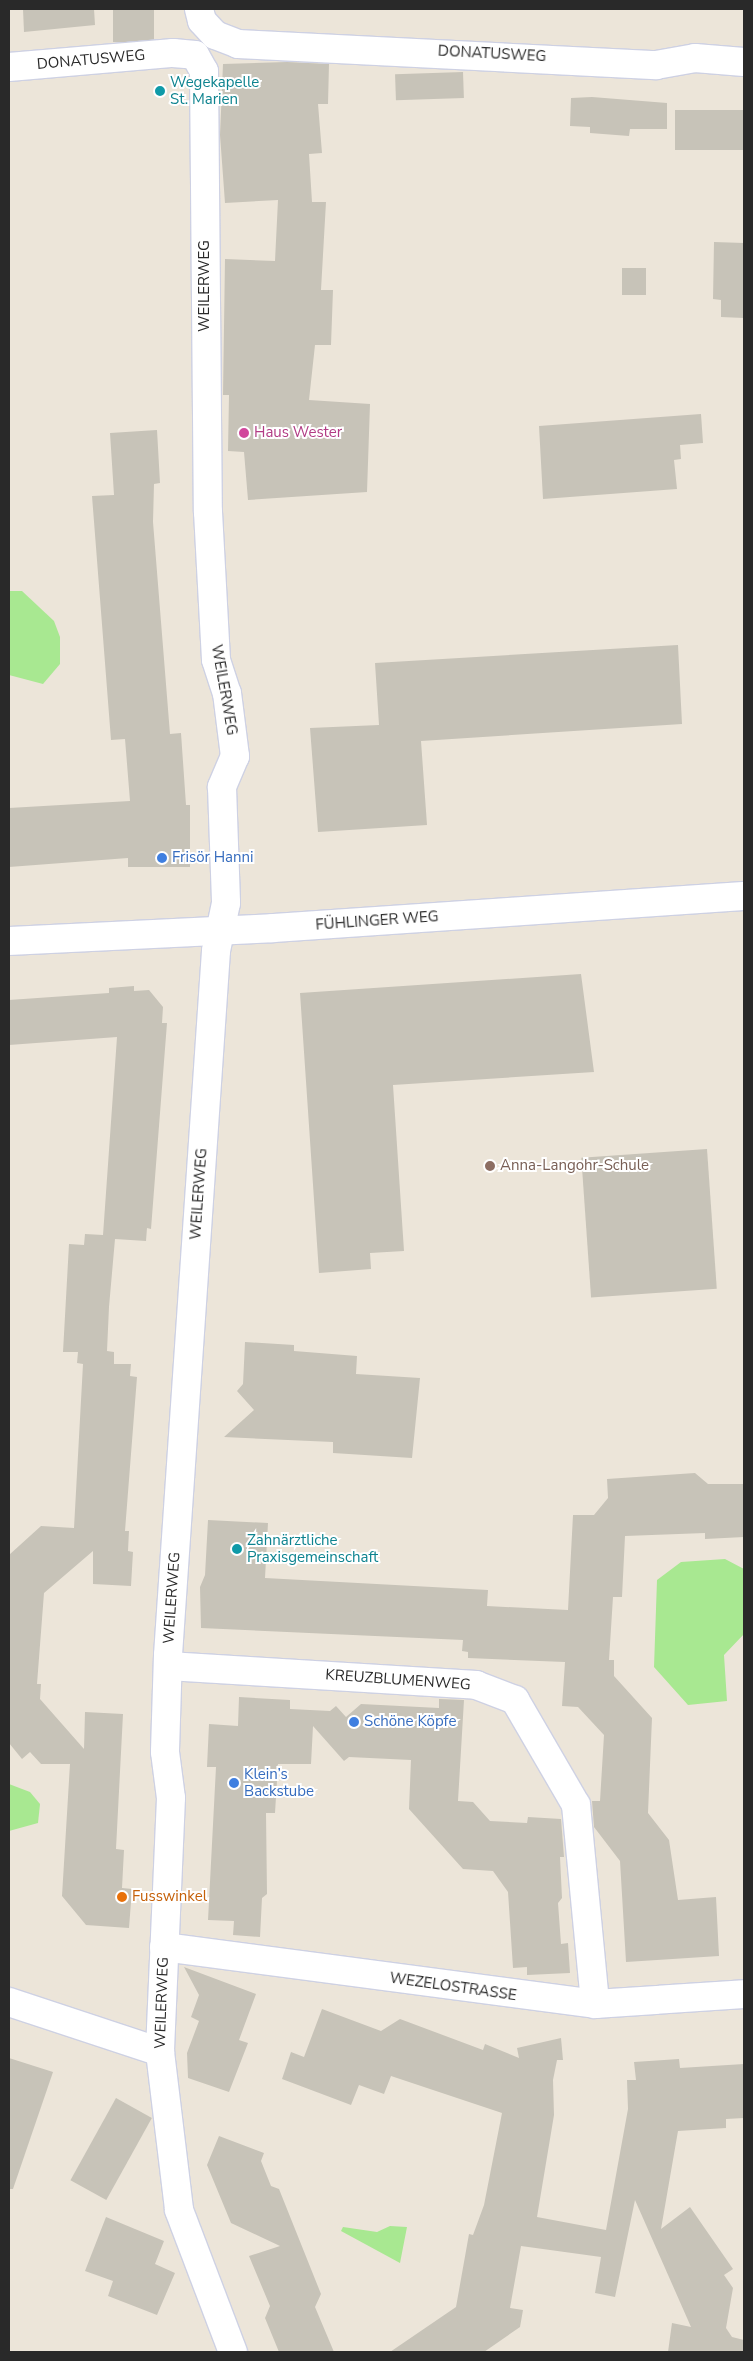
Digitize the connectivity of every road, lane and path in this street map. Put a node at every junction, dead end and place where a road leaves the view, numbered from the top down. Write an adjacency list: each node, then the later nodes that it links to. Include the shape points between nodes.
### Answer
1 (199, 9): 3 (street, DONATUSWEG, via 202,21 215,35 238,44 656,65 695,58)
2 (173, 53): 4 (street, DONATUSWEG); 6 (street, WEILERWEG, via 195,55 204,71 208,512 216,660 227,693 235,756 222,787 226,903)
3 (744, 62)
4 (9, 67)
5 (744, 896): 6 (street, FÜHLINGER WEG)
6 (222, 931): 7 (street, FÜHLINGER WEG); 8 (street, WEILERWEG, via 209,1054)
7 (9, 941)
8 (168, 1666): 9 (street, WEILERWEG, via 165,1752 171,1798); 12 (street, KREUZBLUMENWEG, via 476,1685 515,1700 576,1805)
9 (164, 1947): 12 (street, WEZELOSTRASSE); 13 (street, WEILERWEG)
10 (744, 1994): 12 (street, WEZELOSTRASSE)
11 (9, 2002): 13 (street)
12 (595, 2004)
13 (160, 2052): 14 (street, WEILERWEG, via 180,2210)
14 (233, 2352)

